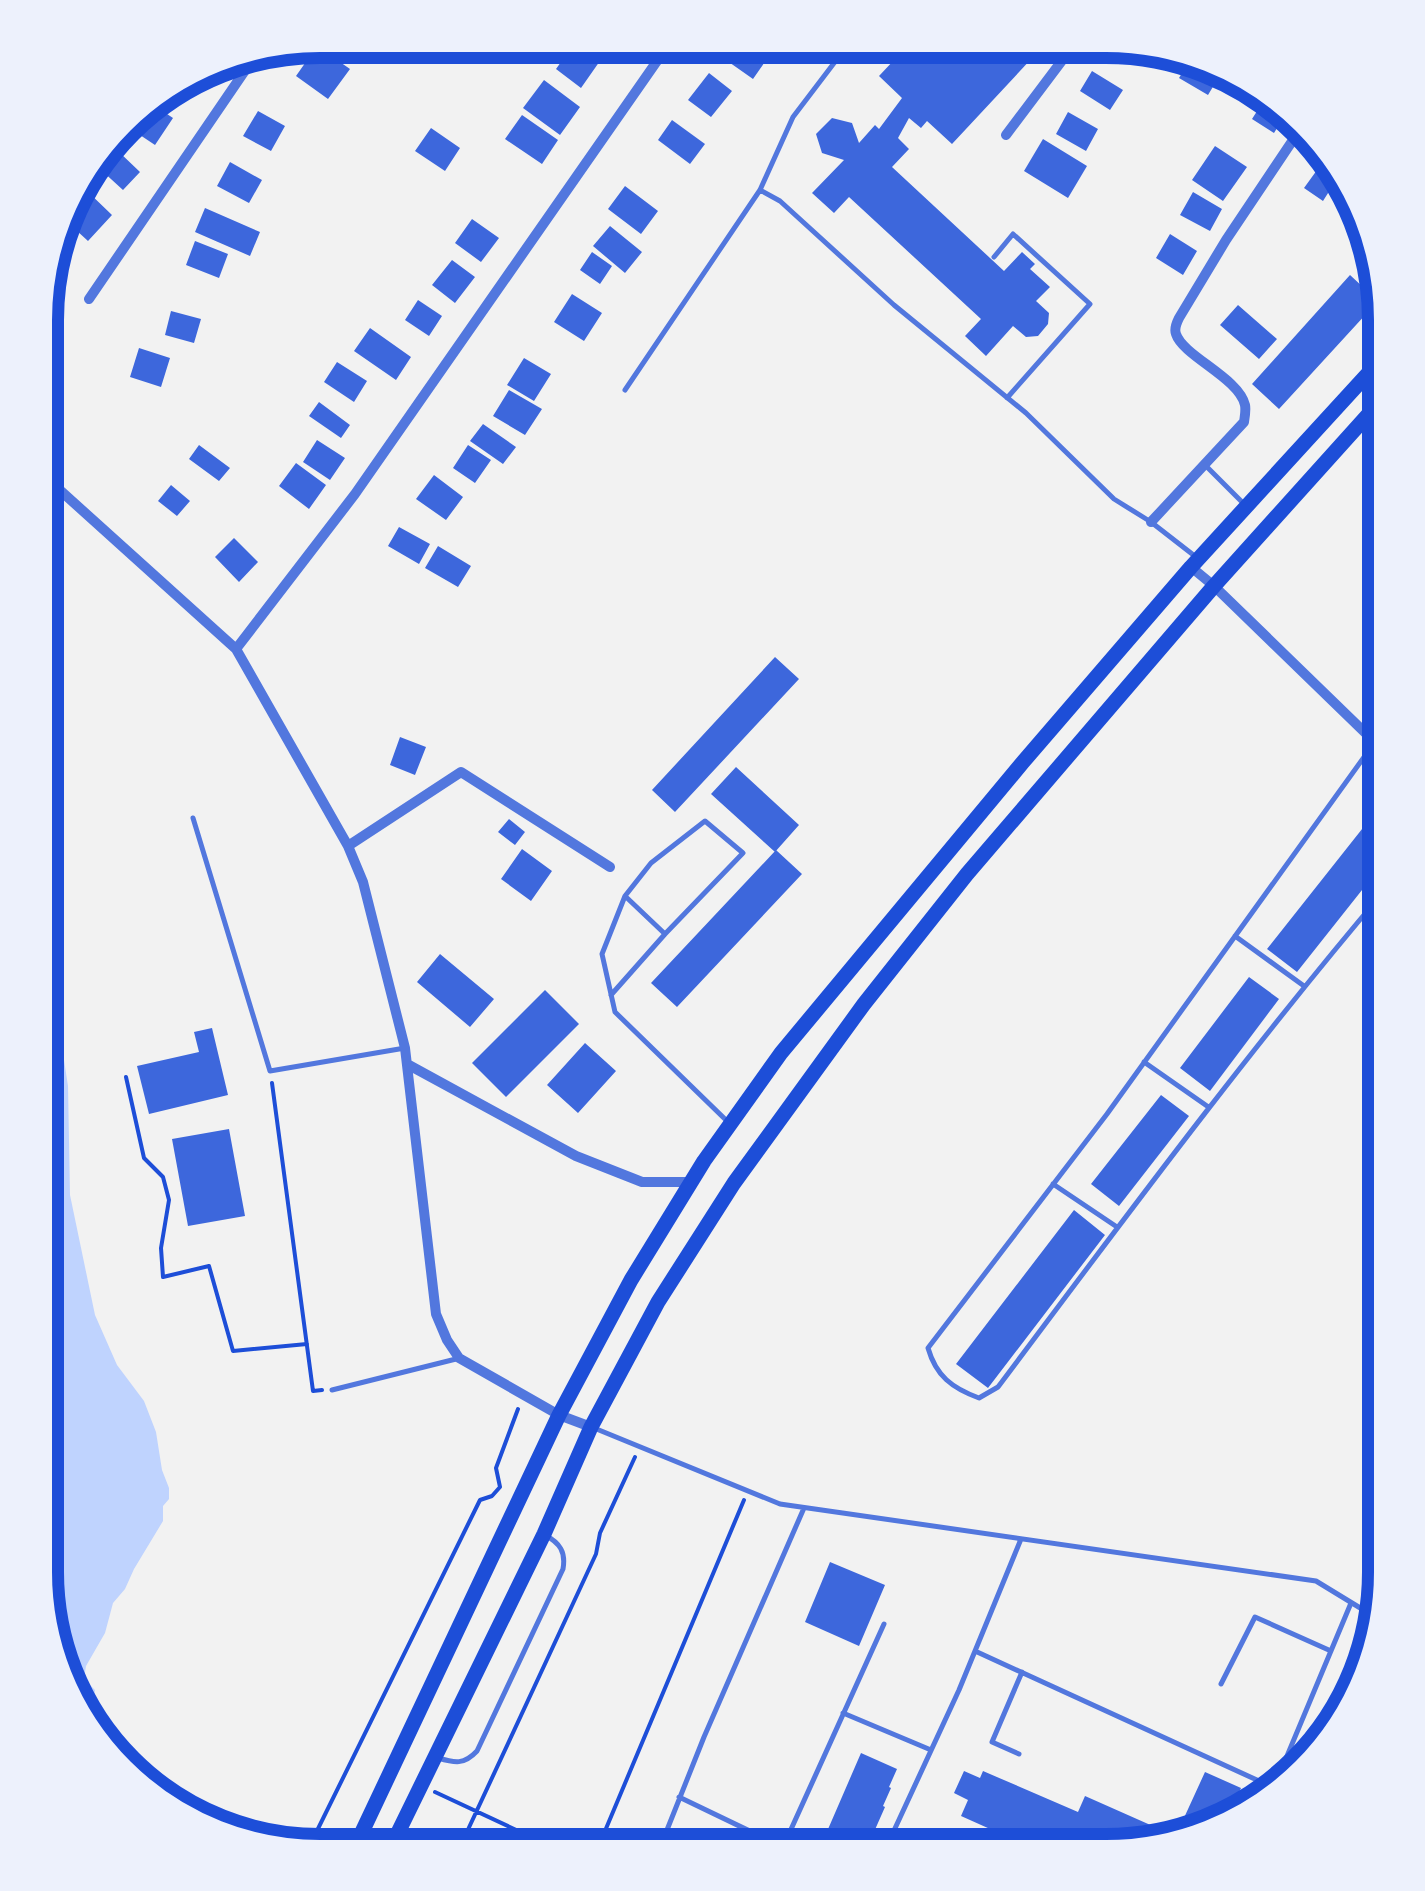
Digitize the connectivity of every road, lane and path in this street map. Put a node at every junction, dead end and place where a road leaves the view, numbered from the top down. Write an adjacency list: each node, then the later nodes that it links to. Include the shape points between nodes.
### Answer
1 (659, 58): 20 (street, via 355,494)
2 (838, 58): 7 (lane, via 793,118)
3 (1064, 58): 5 (street)
4 (247, 68): 9 (street)
5 (1006, 135)
6 (1294, 139): 14 (street, via 1176,326 1185,346 1245,404 1244,422)
7 (760, 190): 11 (lane); 12 (lane)
8 (994, 258): 12 (lane, via 1014,234 1090,304)
9 (89, 300)
10 (1368, 374): 16 (main road)
11 (625, 390)
12 (1008, 398): 17 (lane, via 1114,499)
13 (1368, 415): 19 (main road)
14 (1205, 464): 16 (lane); 17 (street)
15 (58, 488): 20 (street)
16 (1247, 507): 18 (main road)
17 (1151, 522): 18 (lane)
18 (1196, 564): 19 (street); 38 (main road, via 835,987)
19 (1214, 586): 21 (street); 47 (main road, via 864,1004 734,1183 658,1302)
20 (236, 649): 24 (street)
21 (1368, 736)
22 (1368, 751): 29 (lane)
23 (193, 818): 35 (lane)
24 (348, 846): 25 (street, via 462,772); 32 (street, via 364,882)
25 (610, 867)
26 (625, 896): 28 (lane); 28 (lane, via 651,863 705,820 743,853); 31 (lane, via 602,954)
27 (1368, 911): 30 (lane)
28 (665, 934): 31 (lane)
29 (1235, 936): 30 (lane); 33 (lane)
30 (1304, 986): 37 (lane)
31 (611, 995): 38 (lane, via 615,1012)
32 (404, 1048): 34 (street); 35 (lane)
33 (1144, 1062): 37 (lane); 40 (lane)
34 (407, 1064): 39 (street, via 576,1156 642,1182); 43 (street, via 436,1314)
35 (270, 1071): 42 (path)
36 (126, 1078): 42 (path, via 144,1158 163,1178 169,1200 160,1248 163,1277 209,1266 233,1351)
37 (1208, 1107): 41 (lane)
38 (730, 1124): 39 (main road)
39 (691, 1182): 46 (main road)
40 (1053, 1184): 41 (lane); 41 (lane, via 928,1348 934,1368 959,1391 979,1398 998,1387)
41 (1118, 1228)
42 (307, 1344): 44 (path, via 314,1391)
43 (459, 1358): 44 (lane); 45 (street)
44 (332, 1390)
45 (523, 1394): 46 (street); 69 (path, via 496,1468 500,1487 480,1500)
46 (560, 1415): 47 (street); 70 (main road)
47 (591, 1427): 48 (lane); 51 (main road)
48 (640, 1447): 49 (lane); 68 (path)
49 (748, 1492): 50 (lane); 74 (path)
50 (804, 1508): 52 (lane); 67 (lane)
51 (544, 1534): 63 (main road); 63 (lane, via 562,1548 563,1569 477,1751 458,1764)
52 (1021, 1539): 53 (lane, via 1316,1581); 57 (lane)
53 (1352, 1602): 54 (lane); 56 (lane)
54 (1364, 1609)
55 (884, 1624): 60 (lane)
56 (1332, 1650): 59 (lane, via 1255,1618); 64 (lane)
57 (975, 1651): 58 (lane); 61 (lane)
58 (1022, 1672): 62 (lane, via 992,1742); 65 (lane)
59 (1222, 1684)
60 (843, 1712): 61 (lane); 77 (lane)
61 (932, 1750): 78 (lane)
62 (1019, 1754)
63 (435, 1758): 71 (main road)
64 (1285, 1761)
65 (1260, 1782)
66 (431, 1790): 68 (path)
67 (679, 1797): 75 (lane); 76 (lane)
68 (478, 1812): 72 (path); 73 (path)
69 (316, 1833)
70 (362, 1833)
71 (398, 1833)
72 (467, 1833)
73 (522, 1833)
74 (604, 1833)
75 (665, 1833)
76 (754, 1833)
77 (789, 1833)
78 (894, 1833)

